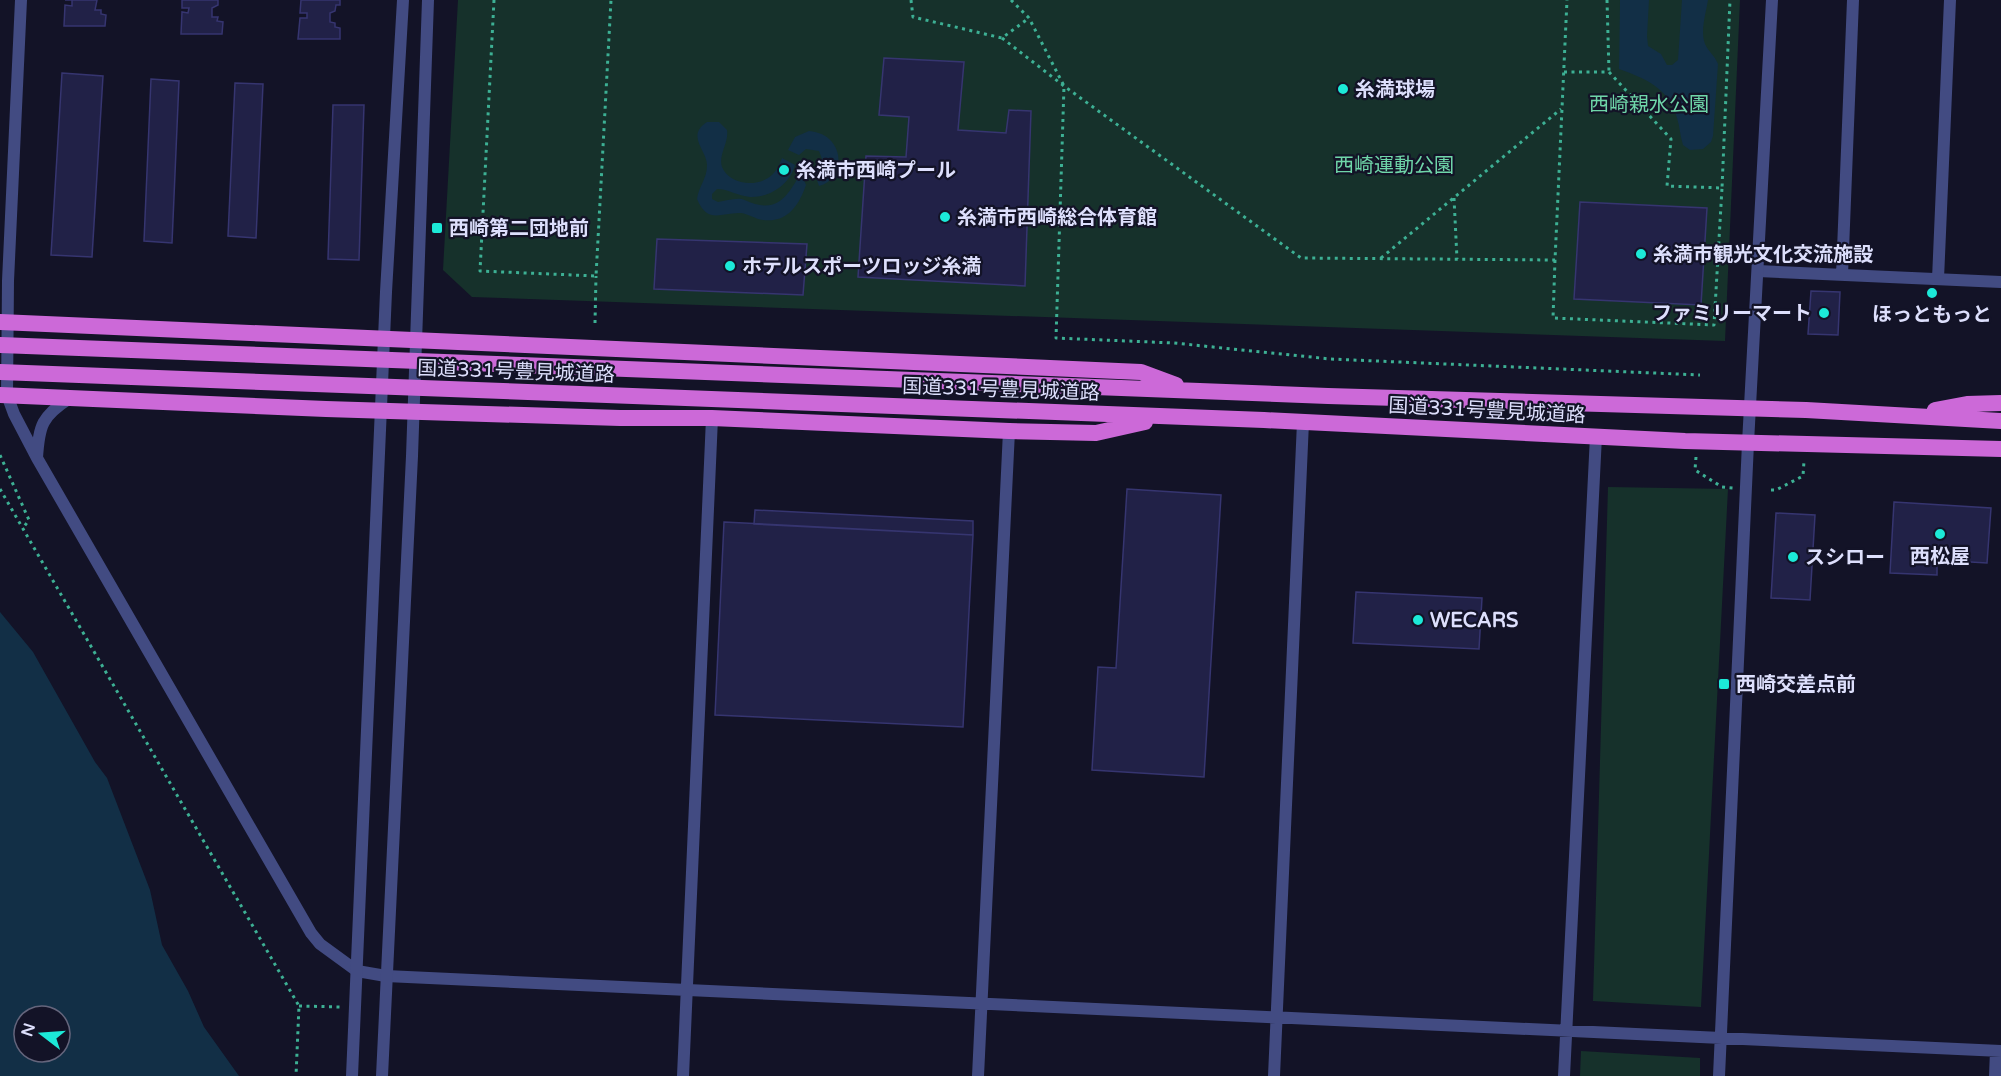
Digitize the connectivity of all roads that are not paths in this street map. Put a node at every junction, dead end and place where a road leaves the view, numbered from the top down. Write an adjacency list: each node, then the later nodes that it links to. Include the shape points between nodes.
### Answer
1 (21, 0): 11 (street)
2 (403, 0): 12 (street)
3 (428, 0): 13 (street)
4 (1772, 0): 7 (street)
5 (1854, 0): 8 (street)
6 (1950, 0): 9 (street)
7 (1758, 271): 8 (street); 20 (street)
8 (1842, 275): 9 (street)
9 (1938, 279): 10 (street)
10 (2001, 282)
11 (3, 322): 12 (highway); 17 (street)
12 (384, 339): 13 (highway); 21 (street)
13 (416, 340): 16 (highway, via 1141,372); 22 (street)
14 (0, 345): 16 (highway, 国道331号豊見城道路)
15 (0, 372): 24 (highway, 国道331号豊見城道路)
16 (1188, 389): 20 (highway, 国道331号豊見城道路)
17 (3, 395): 18 (highway); 32 (street)
18 (70, 398): 21 (highway); 32 (street, via 44,419)
19 (2001, 403): 23 (highway, via 1967,404)
20 (1749, 409): 23 (highway, 国道331号豊見城道路); 30 (street)
21 (381, 410): 22 (highway); 33 (street)
22 (414, 411): 25 (highway); 34 (street)
23 (1908, 414): 26 (highway, 国道331号豊見城道路)
24 (1166, 417): 27 (highway, 国道331号豊見城道路); 28 (highway, via 1096,433)
25 (712, 418): 28 (highway); 35 (street)
26 (2001, 421)
27 (1303, 422): 29 (highway, 国道331号豊見城道路); 37 (street)
28 (1009, 431): 36 (street)
29 (1596, 436): 30 (highway, 国道331号豊見城道路); 38 (street)
30 (1748, 443): 31 (highway, 国道331号豊見城道路); 39 (street)
31 (1997, 450)
32 (38, 459): 33 (street, via 311,933)
33 (357, 971): 34 (street); 41 (street)
34 (386, 976): 35 (street); 42 (street)
35 (686, 990): 36 (street); 43 (street)
36 (981, 1004): 37 (street); 44 (street)
37 (1276, 1018): 38 (street); 45 (street)
38 (1566, 1031): 39 (street); 46 (street)
39 (1720, 1038): 40 (street); 47 (street)
40 (1998, 1051): 48 (street)
41 (352, 1076)
42 (382, 1076)
43 (683, 1076)
44 (978, 1076)
45 (1274, 1076)
46 (1564, 1076)
47 (1719, 1076)
48 (1995, 1076)

